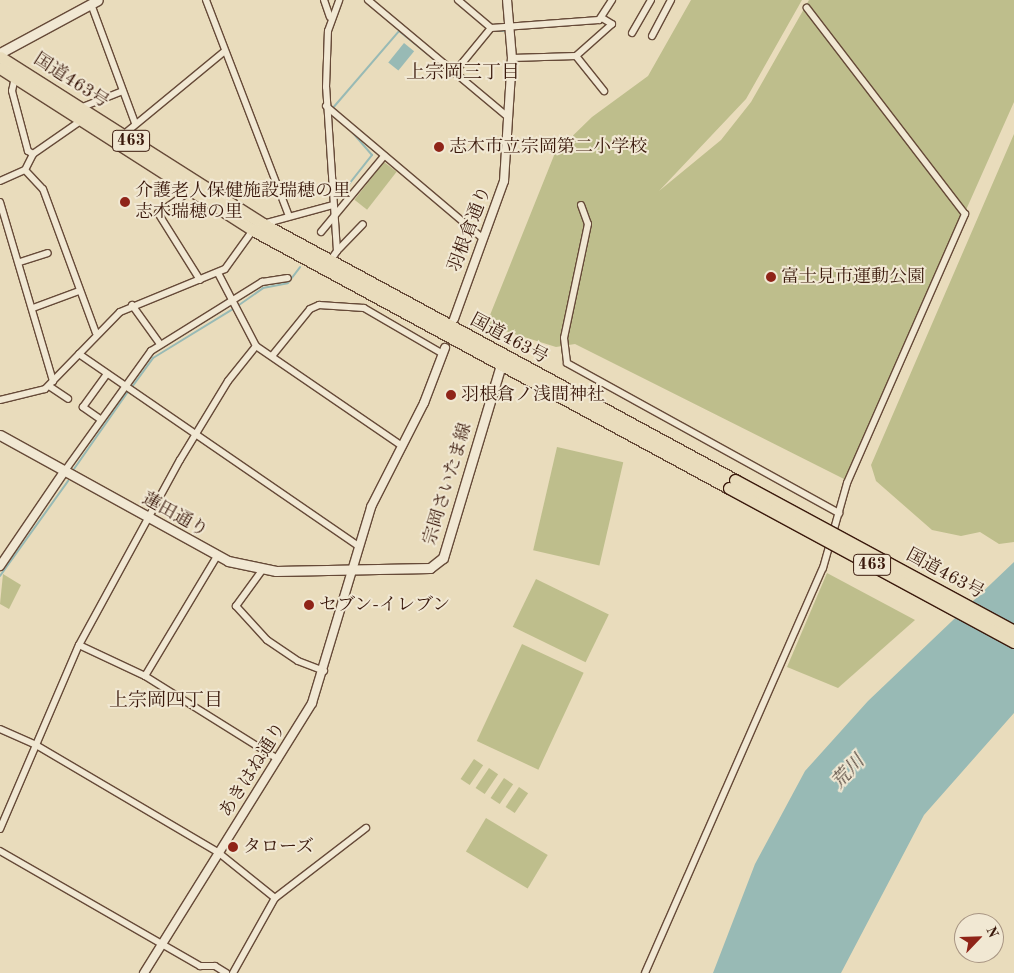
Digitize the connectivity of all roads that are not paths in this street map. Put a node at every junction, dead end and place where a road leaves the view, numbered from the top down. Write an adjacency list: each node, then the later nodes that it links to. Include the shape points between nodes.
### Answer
1 (206, 0): 18 (street)
2 (324, 0): 12 (street)
3 (339, 0): 12 (street)
4 (368, 0): 23 (street)
5 (458, 0): 15 (street)
6 (507, 0): 14 (street, 羽根倉通り)
7 (612, 0): 13 (street)
8 (651, 0): 16 (street)
9 (671, 0): 17 (street)
10 (93, 2): 19 (main road); 25 (street)
11 (807, 8): 76 (street, via 965,214 847,483)
12 (330, 16): 27 (street)
13 (602, 18): 14 (street); 20 (street, via 612,24)
14 (512, 26): 15 (street); 21 (street, 羽根倉通り)
15 (491, 28): 23 (street)
16 (632, 33)
17 (652, 36)
18 (225, 51): 30 (street); 40 (street)
19 (0, 55): 28 (highway, 国道463号 / 463)
20 (576, 56): 21 (street); 26 (street)
21 (512, 58): 29 (street, 羽根倉通り)
22 (0, 68): 24 (highway, 国道463号 / 463)
23 (454, 73): 29 (street)
24 (15, 77): 28 (highway, 国道463号 / 463); 32 (street, via 12,91 28,152)
25 (123, 91): 28 (street); 30 (street)
26 (604, 92)
27 (326, 106): 33 (street); 38 (street)
28 (81, 114): 31 (highway, 国道463号 / 463); 32 (street); 36 (highway, 国道463号 / 463)
29 (508, 117): 45 (street, 羽根倉通り, via 502,196)
30 (135, 123): 31 (street)
31 (123, 135): 43 (highway, 国道463号 / 463)
32 (33, 154): 34 (street)
33 (384, 156): 41 (street); 45 (street)
34 (25, 170): 35 (street); 53 (street, via 43,189)
35 (0, 181)
36 (190, 190): 43 (highway, 国道463号 / 463); 52 (street, via 158,213)
37 (0, 202): 48 (street)
38 (333, 205): 40 (street, via 321,212); 41 (street)
39 (581, 205): 76 (street, via 588,224 564,338 567,363)
40 (288, 214): 43 (street)
41 (334, 215): 44 (street); 46 (street)
42 (363, 224): 46 (street)
43 (258, 227): 49 (highway, 国道463号 / 463); 50 (street, via 233,264); 64 (highway, 国道463号 / 463)
44 (321, 232)
45 (481, 237): 57 (street, 羽根倉通り)
46 (337, 251): 49 (street)
47 (48, 252): 48 (street)
48 (20, 262): 56 (street)
49 (330, 262): 64 (highway, 国道463号 / 463)
50 (218, 273): 52 (street); 54 (street)
51 (288, 278): 54 (street, via 262,282)
52 (200, 280): 55 (street)
53 (79, 291): 56 (street); 58 (street)
54 (233, 301): 59 (street); 60 (street)
55 (132, 305): 58 (street); 59 (street)
56 (33, 308): 66 (street)
57 (454, 319)
58 (96, 333): 62 (street)
59 (160, 344): 67 (street)
60 (256, 346): 63 (street); 72 (street, via 228,381)
61 (444, 351): 63 (street, via 364,308 319,305 310,309); 73 (street, via 424,402)
62 (79, 354): 65 (street); 66 (street)
63 (272, 356): 73 (street)
64 (502, 361): 75 (highway, 国道463号 / 463); 81 (main road, 宗岡さいたま線, via 439,563 430,568)
65 (107, 374): 67 (street); 70 (street, via 83,407)
66 (51, 383): 68 (street); 69 (street)
67 (124, 386): 70 (street); 72 (street)
68 (68, 398)
69 (0, 400)
70 (100, 419): 74 (street)
71 (0, 435): 74 (main road, 蓮田通り)
72 (195, 436): 77 (street); 78 (street)
73 (400, 444): 78 (street)
74 (64, 472): 77 (main road, 蓮田通り); 80 (street)
75 (732, 484): 83 (highway, 国道463号 / 463, bridge); 84 (highway, 国道463号 / 463, bridge)
76 (838, 512): 100 (street, via 823,568)
77 (149, 520): 79 (main road, 蓮田通り); 85 (street)
78 (358, 546): 81 (street)
79 (217, 556): 82 (main road, 蓮田通り); 87 (street)
80 (0, 566)
81 (351, 567): 82 (main road, 蓮田通り); 86 (street, あきはね通り)
82 (263, 569): 86 (street, via 236,606 266,640 298,661)
83 (1014, 631)
84 (1014, 642)
85 (79, 645): 87 (street); 89 (street)
86 (324, 671): 90 (street, あきはね通り, via 312,703)
87 (145, 676): 90 (street)
88 (0, 729): 89 (street)
89 (36, 745): 92 (street); 94 (street)
90 (278, 760): 94 (street, あきはね通り)
91 (366, 828): 95 (street)
92 (0, 829)
93 (0, 851): 96 (street)
94 (220, 853): 95 (street); 96 (street, あきはね通り)
95 (275, 898): 99 (street)
96 (162, 946): 97 (street, あきはね通り); 98 (street, via 200,966 215,966)
97 (144, 973)
98 (226, 973)
99 (233, 973)
100 (645, 973)

